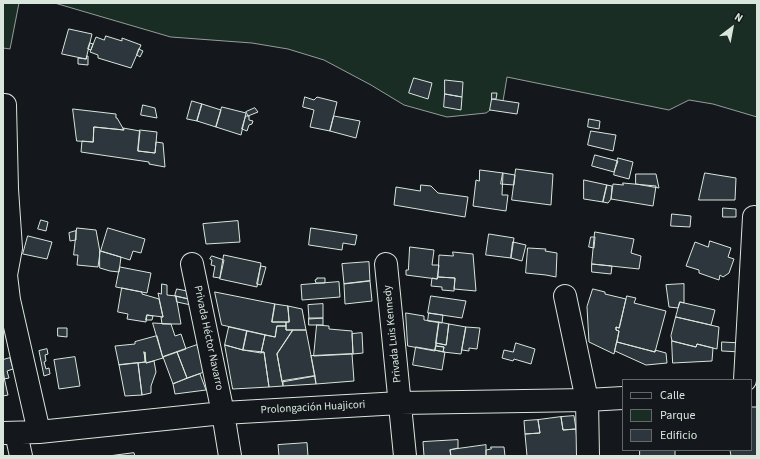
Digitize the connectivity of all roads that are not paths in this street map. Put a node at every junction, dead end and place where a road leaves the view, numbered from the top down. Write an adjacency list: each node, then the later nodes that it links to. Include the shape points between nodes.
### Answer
1 (5, 105): 11 (street, via 11,248 6,275 7,287)
2 (754, 217): 6 (street)
3 (192, 264): 10 (street, Privada Héctor Navarro)
4 (386, 264): 9 (street, Privada Luis Kennedy)
5 (565, 296): 8 (street)
6 (745, 379)
7 (622, 398): 8 (street, Prolongación Huajicori)
8 (587, 400): 9 (street, Prolongación Huajicori); 16 (street)
9 (400, 403): 10 (street, Prolongación Huajicori); 15 (street, Privada Luis Kennedy)
10 (223, 413): 11 (street, Prolongación Huajicori); 14 (street, Privada Héctor Navarro)
11 (40, 432): 12 (street, Prolongación Huajicori)
12 (9, 433): 13 (street)
13 (21, 456)
14 (230, 456)
15 (405, 456)
16 (588, 456)

